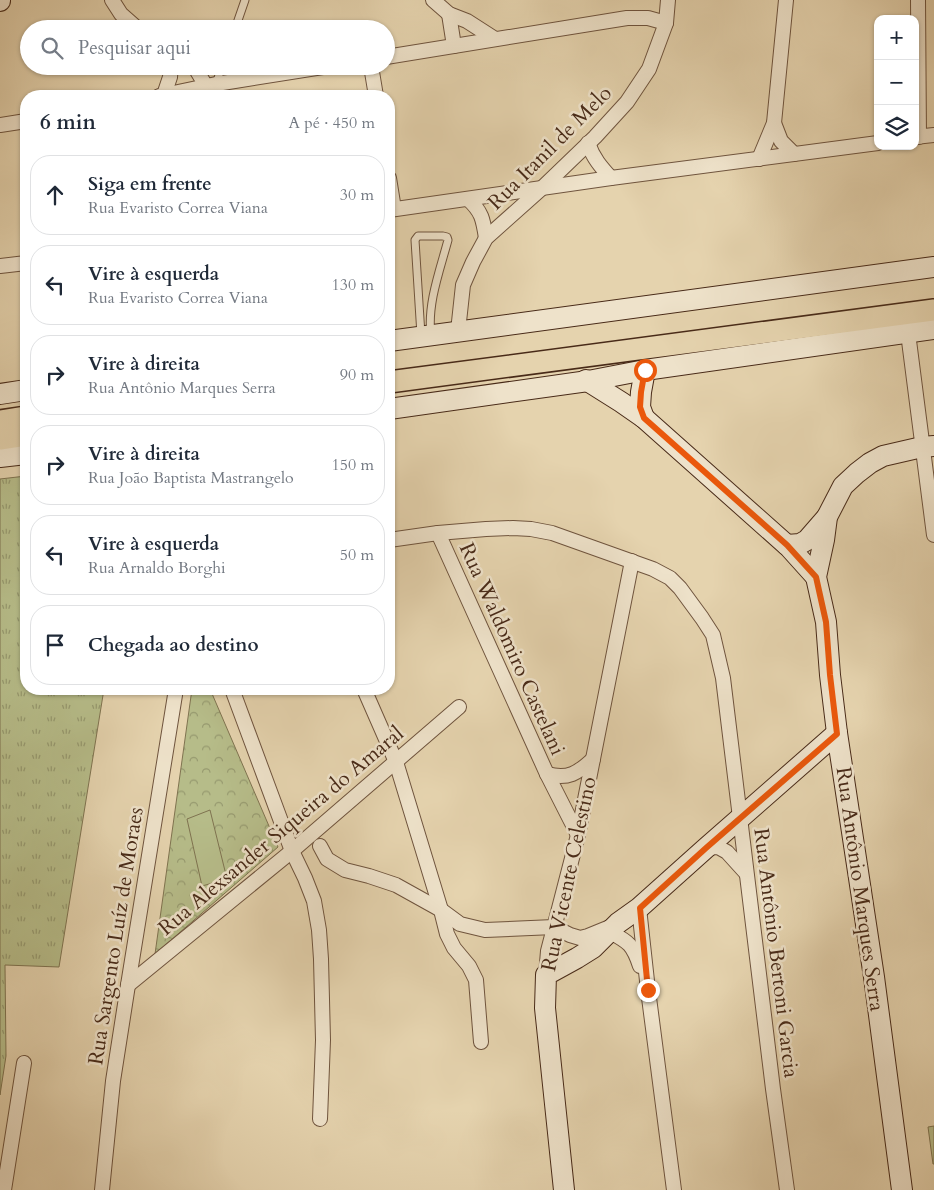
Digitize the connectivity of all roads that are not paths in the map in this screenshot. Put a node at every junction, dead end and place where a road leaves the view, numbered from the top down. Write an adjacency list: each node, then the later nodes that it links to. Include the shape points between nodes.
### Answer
1 (112, 0): 8 (street)
2 (245, 0): 9 (lane)
3 (434, 0): 7 (street)
4 (668, 0): 10 (street, Rua Itanil de Melo)
5 (786, 0): 25 (street)
6 (918, 0): 23 (street)
7 (449, 14): 11 (street); 12 (street)
8 (128, 20)
9 (238, 20)
10 (666, 23): 11 (street, via 648,18 627,18); 29 (street, Rua Itanil de Melo, via 649,69 627,102)
11 (495, 39): 12 (street)
12 (454, 46): 13 (street)
13 (395, 56)
14 (170, 75): 20 (street)
15 (202, 75): 19 (street)
16 (217, 75): 19 (lane)
17 (273, 75): 19 (street)
18 (372, 75): 22 (street)
19 (211, 85): 21 (street)
20 (165, 90)
21 (189, 90)
22 (375, 90)
23 (917, 105)
24 (20, 122): 26 (street)
25 (774, 123): 31 (street, via 781,140); 32 (street)
26 (0, 125)
27 (934, 135): 28 (street)
28 (919, 137)
29 (588, 143): 33 (street, via 597,163); 34 (street, Rua Itanil de Melo)
30 (874, 143): 31 (street)
31 (794, 154): 32 (street)
32 (759, 159): 33 (street)
33 (611, 178): 34 (street)
34 (542, 188): 35 (street); 37 (street, Rua Itanil de Melo)
35 (468, 198): 36 (street); 37 (street, Rua Itanil de Melo, via 478,208)
36 (395, 208)
37 (486, 238): 44 (street, Rua Itanil de Melo, via 463,285)
38 (20, 264): 39 (street)
39 (0, 266)
40 (934, 267): 44 (street)
41 (934, 295): 48 (main road)
42 (934, 310): 51 (main road)
43 (934, 329): 45 (street)
44 (458, 331): 46 (street)
45 (908, 332): 49 (street); 60 (street)
46 (426, 336): 46 (lane, via 448,240 443,236 418,236 415,240); 47 (street)
47 (395, 340)
48 (395, 367)
49 (645, 370): 50 (street); 56 (street, via 640,407)
50 (586, 380): 54 (street); 56 (street)
51 (395, 381)
52 (20, 391): 53 (street)
53 (0, 394)
54 (395, 408)
55 (20, 418): 57 (main road)
56 (644, 418): 67 (street)
57 (0, 421)
58 (20, 436): 59 (main road)
59 (0, 439)
60 (928, 446): 63 (street, Rua Antônio Marques Serra, via 883,456 857,472 843,486); 65 (street)
61 (20, 455): 62 (street)
62 (0, 457)
63 (827, 517): 67 (street, via 807,540); 69 (street, Rua Antônio Marques Serra)
64 (438, 533): 66 (street, Rua Antônio Bertoni Garcia); 68 (street, Rua Antônio Bertoni Garcia, via 531,529 552,533); 77 (street, Rua Waldomiro Castelani)
65 (934, 535)
66 (395, 539)
67 (787, 545): 69 (street)
68 (632, 561): 75 (street, Rua Vicente Celestino); 78 (street, Rua Antônio Bertoni Garcia, via 670,578 713,635 723,678)
69 (816, 577): 74 (street, Rua Antônio Marques Serra, via 826,622)
70 (175, 695): 89 (street, Rua Sargento Luíz de Moraes)
71 (234, 695): 82 (street)
72 (367, 695): 76 (street)
73 (459, 707): 76 (street, Rua Alexsander Siqueira do Amaral)
74 (837, 734): 78 (street); 99 (street, Rua Antônio Marques Serra)
75 (593, 759): 77 (street, via 575,774 557,777); 79 (street, Rua Vicente Celestino)
76 (396, 762): 82 (street, Rua Alexsander Siqueira do Amaral); 85 (street)
77 (547, 774): 79 (street, Rua Waldomiro Castelani)
78 (739, 819): 81 (street); 83 (street, Rua Antônio Bertoni Garcia)
79 (578, 836): 86 (street, Rua Vicente Celestino)
80 (320, 846): 85 (street, via 327,859 345,870 396,885)
81 (706, 848): 83 (street, via 718,847 727,852); 84 (street)
82 (292, 851): 89 (street, Rua Alexsander Siqueira do Amaral); 93 (street, via 314,901 319,930 323,1040)
83 (746, 873): 98 (street, Rua Antônio Bertoni Garcia)
84 (640, 908): 87 (street); 90 (street)
85 (441, 910): 86 (street, via 460,924 486,930); 91 (street, via 447,934 476,980)
86 (554, 928): 87 (street, via 580,938); 88 (street, Rua Vicente Celestino)
87 (614, 928): 88 (street, via 593,948); 90 (street, via 634,950)
88 (546, 975): 96 (street, Rua Vicente Celestino, via 545,1008)
89 (128, 985): 95 (street, Rua Sargento Luíz de Moraes, via 113,1081)
90 (648, 990): 97 (street)
91 (481, 1042)
92 (24, 1063): 94 (street)
93 (320, 1119)
94 (4, 1190)
95 (102, 1190)
96 (564, 1190)
97 (674, 1190)
98 (787, 1190)
99 (902, 1190)

